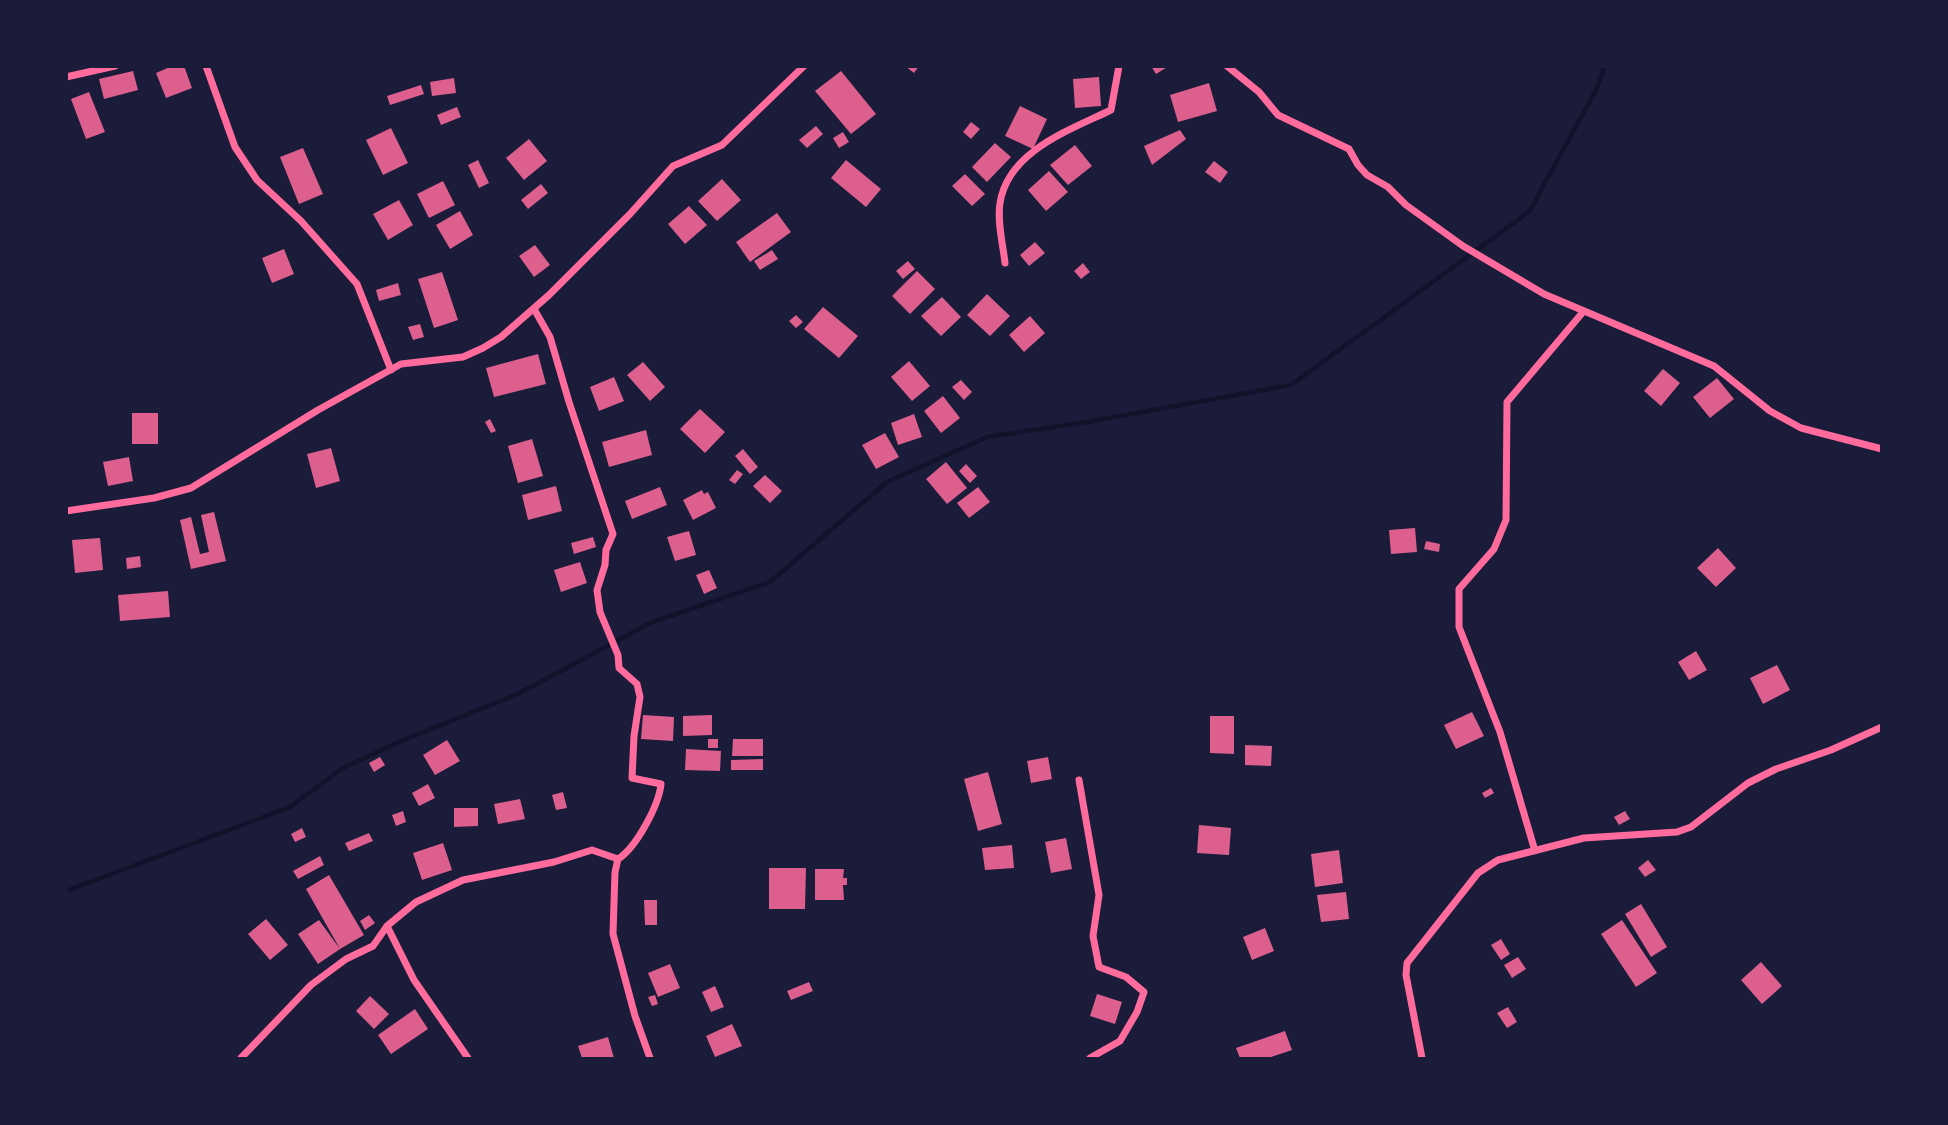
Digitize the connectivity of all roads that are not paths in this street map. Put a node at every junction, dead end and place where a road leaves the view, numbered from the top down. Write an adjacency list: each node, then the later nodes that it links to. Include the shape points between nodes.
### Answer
1 (115, 66): 6 (street)
2 (206, 66): 10 (street, via 235,147 257,180 357,284)
3 (804, 66): 8 (street, via 722,145 673,166)
4 (1119, 66): 7 (street, via 1111,110 1064,132 1024,159 1004,188 999,216)
5 (1227, 66): 9 (street, via 1278,115 1349,149 1367,175 1463,246)
6 (66, 77)
7 (1005, 262)
8 (534, 309): 10 (street, via 501,337 463,357 401,364); 16 (street, via 550,337 613,534 597,590 618,668 637,684 640,697 632,778 661,784 659,800 639,835)
9 (1583, 312): 11 (street, via 1714,366 1770,411 1801,428); 15 (street, via 1507,402 1506,520 1494,549 1459,589 1459,627 1500,732)
10 (391, 370): 12 (street, via 191,488)
11 (1881, 449)
12 (66, 511)
13 (1881, 727): 15 (street, via 1748,783 1691,827 1677,832 1584,838)
14 (1079, 780): 21 (street, via 1099,895 1093,936 1099,967 1126,977 1144,992 1119,1041)
15 (1535, 851): 22 (street, via 1498,860 1478,873 1408,959 1406,975)
16 (618, 859): 17 (street, via 592,850 463,880 416,902); 20 (street, via 613,934)
17 (387, 926): 18 (street, via 373,946 311,985); 19 (street, via 414,980)
18 (241, 1059)
19 (468, 1059)
20 (650, 1059)
21 (1090, 1059)
22 (1422, 1059)

